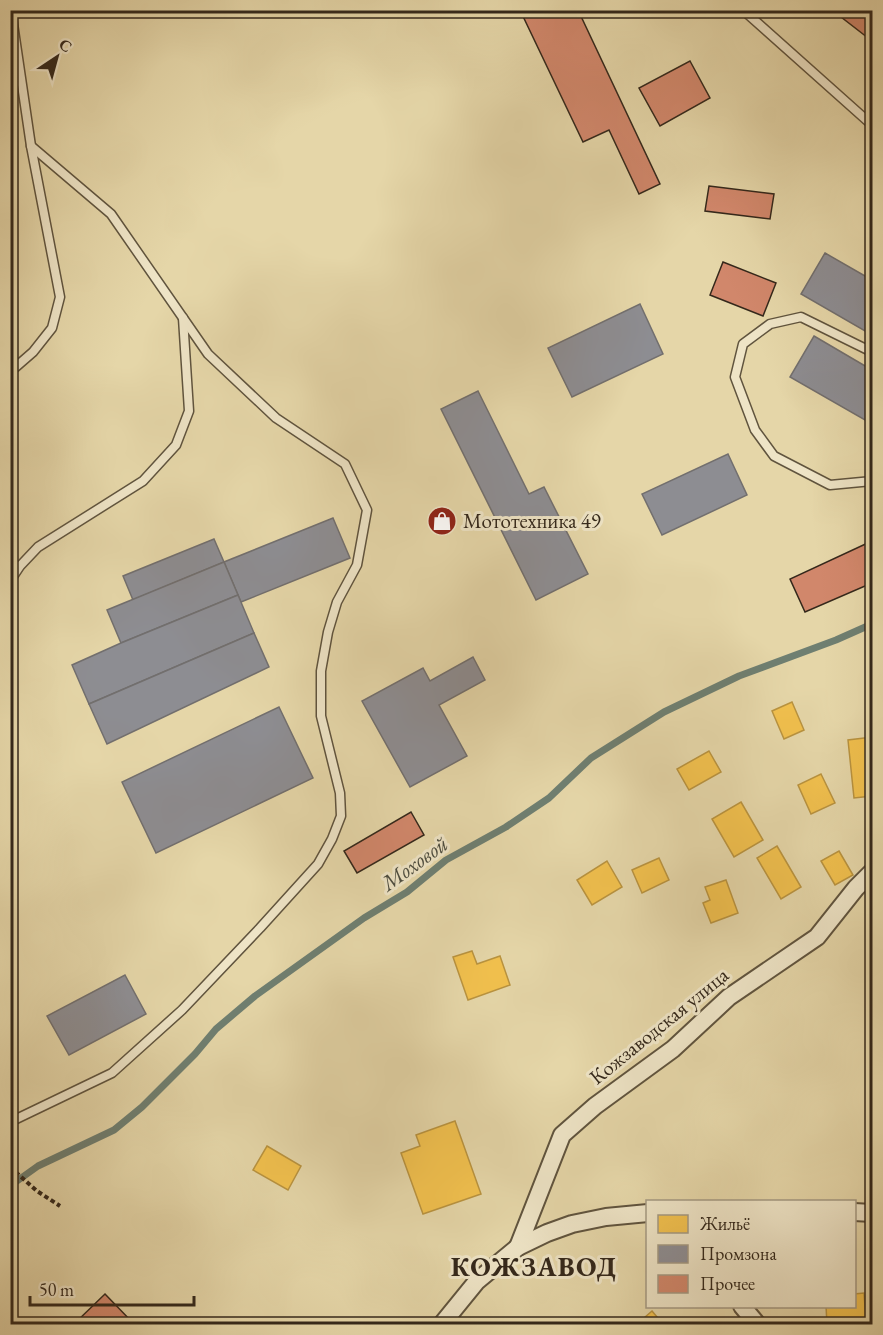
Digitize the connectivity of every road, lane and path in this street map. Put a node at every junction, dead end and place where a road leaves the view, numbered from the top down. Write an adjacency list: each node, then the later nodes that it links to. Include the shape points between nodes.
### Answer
1 (10, 10): 4 (lane)
2 (743, 10): 3 (lane)
3 (873, 125)
4 (31, 146): 5 (lane, via 111,214); 7 (lane, via 60,297 52,328)
5 (183, 317): 9 (lane, via 189,411 176,446 143,481 38,547); 11 (lane, via 208,354 276,418 345,464 367,510 357,565 337,602 321,671 321,716 340,793 341,816 318,864 182,1010 112,1073)
6 (873, 352): 8 (lane, via 801,317 770,324 742,344 735,377 756,430 774,456 830,485)
7 (10, 372)
8 (873, 481)
9 (10, 581)
10 (873, 872): 17 (street, Кожзаводская улица, via 817,937 729,997 673,1049 562,1135)
11 (10, 1122)
12 (10, 1167): 13 (path)
13 (60, 1206)
14 (856, 1212): 16 (street)
15 (646, 1213): 17 (street, via 572,1224)
16 (873, 1213)
17 (518, 1247): 19 (street, via 477,1281)
18 (744, 1308): 20 (street)
19 (442, 1324)
20 (757, 1324)

